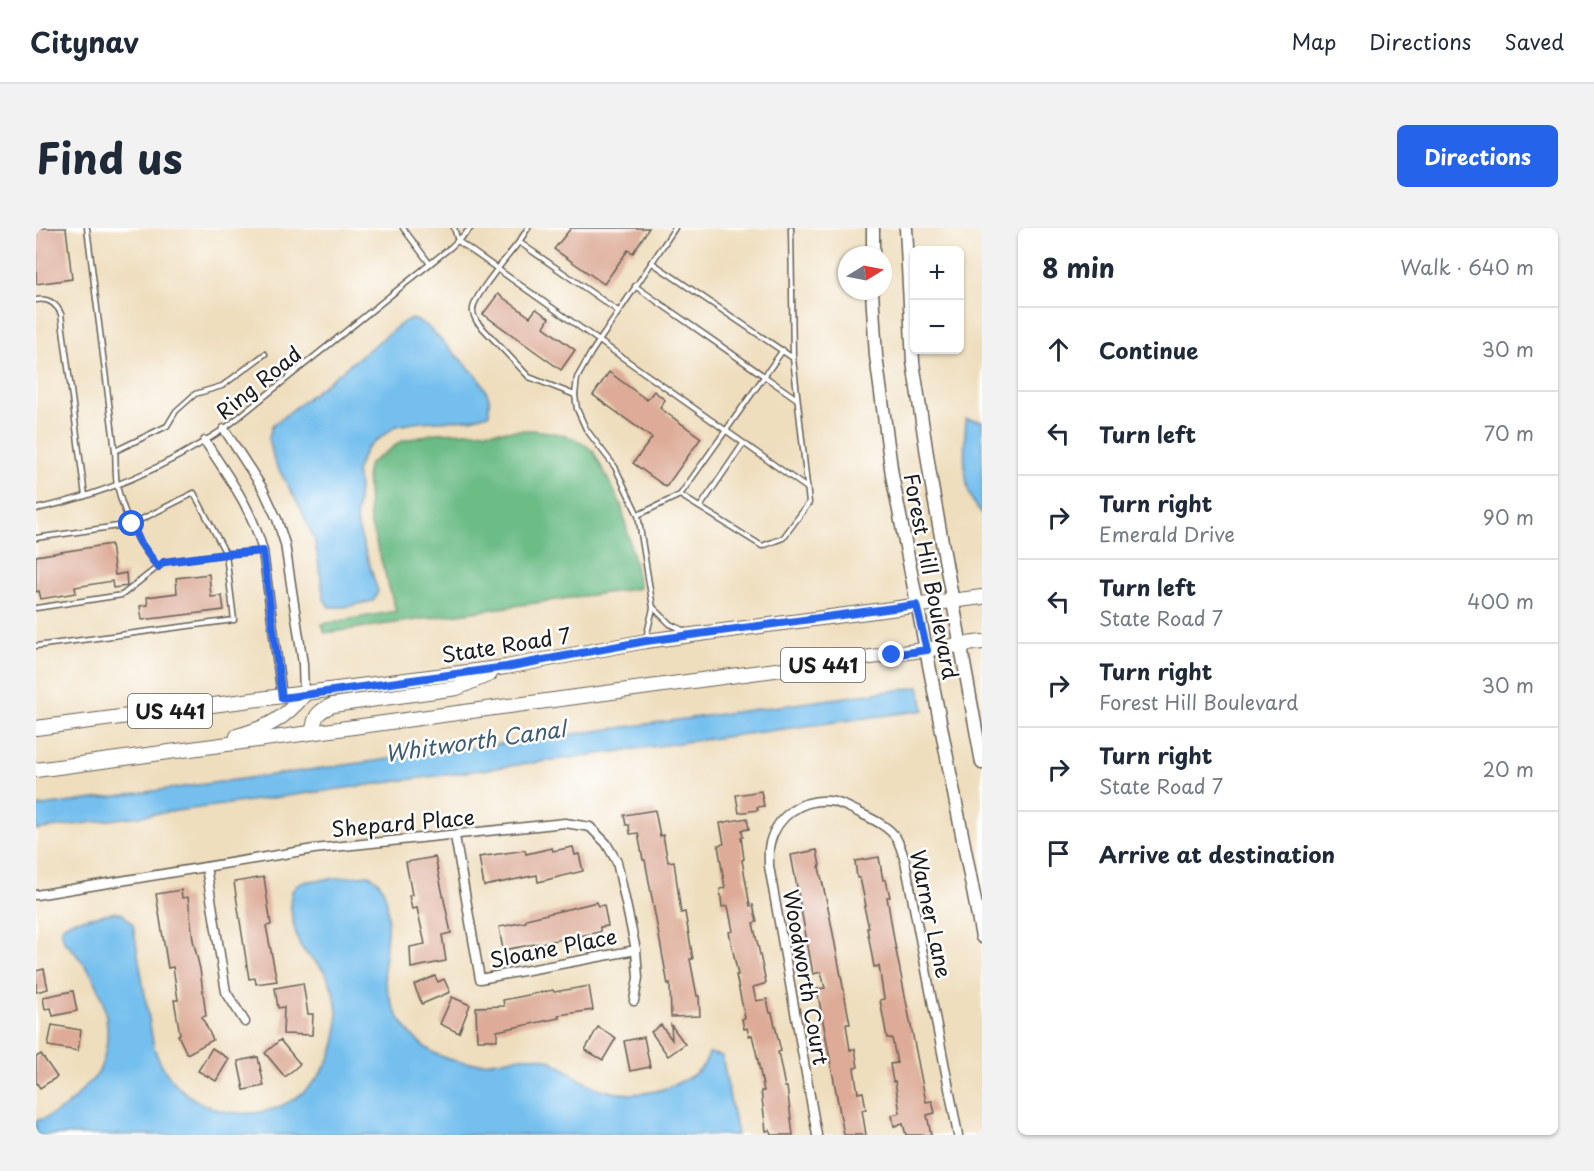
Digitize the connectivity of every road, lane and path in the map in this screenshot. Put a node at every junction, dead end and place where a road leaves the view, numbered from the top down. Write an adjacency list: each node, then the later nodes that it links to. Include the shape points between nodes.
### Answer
1 (87, 228): 31 (lane)
2 (403, 228): 14 (lane)
3 (454, 228): 10 (lane)
4 (471, 228): 10 (lane, Ring Road)
5 (528, 228): 11 (lane)
6 (675, 228): 13 (lane)
7 (791, 228): 23 (lane)
8 (873, 228): 12 (main road)
9 (906, 228): 45 (main road, Forest Hill Boulevard, via 914,362)
10 (458, 241): 14 (lane, Ring Road); 15 (lane)
11 (519, 242): 15 (lane); 19 (lane)
12 (873, 246)
13 (651, 262): 16 (lane); 21 (lane)
14 (430, 264): 27 (lane, Ring Road)
15 (498, 269): 20 (lane); 25 (lane, via 473,307 477,322 529,377)
16 (635, 286): 19 (lane); 24 (lane)
17 (36, 300): 35 (lane, via 48,300 61,314)
18 (873, 300): 46 (main road, Forest Hill Boulevard, via 892,476)
19 (618, 311): 20 (lane)
20 (599, 340): 25 (lane, via 577,378); 28 (lane)
21 (783, 350): 23 (lane); 24 (lane)
22 (265, 354): 31 (lane, via 222,386 195,394 167,426)
23 (794, 358): 26 (lane)
24 (764, 377): 26 (lane); 28 (lane)
25 (575, 395): 38 (lane, via 586,429 615,467)
26 (798, 399): 33 (lane)
27 (224, 429): 29 (lane, Ring Road); 56 (street, via 263,489 285,544)
28 (725, 431): 30 (lane); 34 (lane)
29 (206, 441): 32 (lane, Ring Road); 41 (street, via 246,503)
30 (743, 444): 33 (lane); 36 (lane)
31 (115, 452): 32 (lane)
32 (117, 485): 35 (lane, Ring Road); 39 (lane)
33 (807, 488): 36 (lane, via 809,503 783,538 762,546)
34 (680, 495): 36 (lane); 38 (lane)
35 (85, 496): 37 (lane, Ring Road)
36 (700, 507)
37 (36, 509)
38 (638, 515): 48 (lane)
39 (132, 524): 40 (lane); 42 (lane, via 194,493); 43 (lane)
40 (36, 538)
41 (263, 551): 42 (lane); 57 (street)
42 (226, 554): 43 (lane, via 164,562); 53 (lane, via 234,620)
43 (158, 567): 47 (lane, via 122,595)
44 (982, 597): 45 (main road, State Road 7 / US 441)
45 (953, 601): 46 (main road, State Road 7 / US 441); 52 (main road, Forest Hill Boulevard)
46 (916, 605): 49 (main road, State Road 7 / US 441); 54 (main road, Forest Hill Boulevard)
47 (36, 608)
48 (653, 608): 49 (lane, via 670,624); 50 (lane)
49 (696, 634): 50 (main road, State Road 7 / US 441)
50 (646, 641): 55 (main road, State Road 7 / US 441)
51 (982, 642): 52 (main road, US 441)
52 (961, 645): 54 (main road, US 441); 61 (main road, Forest Hill Boulevard)
53 (36, 646)
54 (927, 650): 59 (main road, US 441); 67 (main road, Forest Hill Boulevard)
55 (506, 667): 56 (main road, State Road 7 / US 441); 59 (main road, via 457,688 333,705 314,718)
56 (304, 694): 57 (main road, State Road 7 / US 441); 60 (main road, via 281,719 265,728)
57 (282, 698): 58 (main road, State Road 7 / US 441)
58 (36, 728)
59 (313, 732): 60 (main road, US 441)
60 (198, 748): 62 (main road, US 441)
61 (982, 763)
62 (36, 770)
63 (776, 826): 71 (street, Woodworth Court, via 769,845 769,866); 72 (street, Warner Lane, via 796,808 830,801 878,822 895,836 905,861)
64 (455, 836): 65 (street, Shepard Place, via 314,849); 68 (street, Shepard Place, via 565,823 590,827 617,862); 68 (street, Sloane Place, via 480,980)
65 (206, 867): 66 (street, Shepard Place); 70 (street, via 226,992)
66 (36, 895)
67 (982, 937)
68 (636, 950): 69 (street, Shepard Place, via 638,978)
69 (634, 1001)
70 (245, 1022)
71 (817, 1135)
72 (958, 1135)

